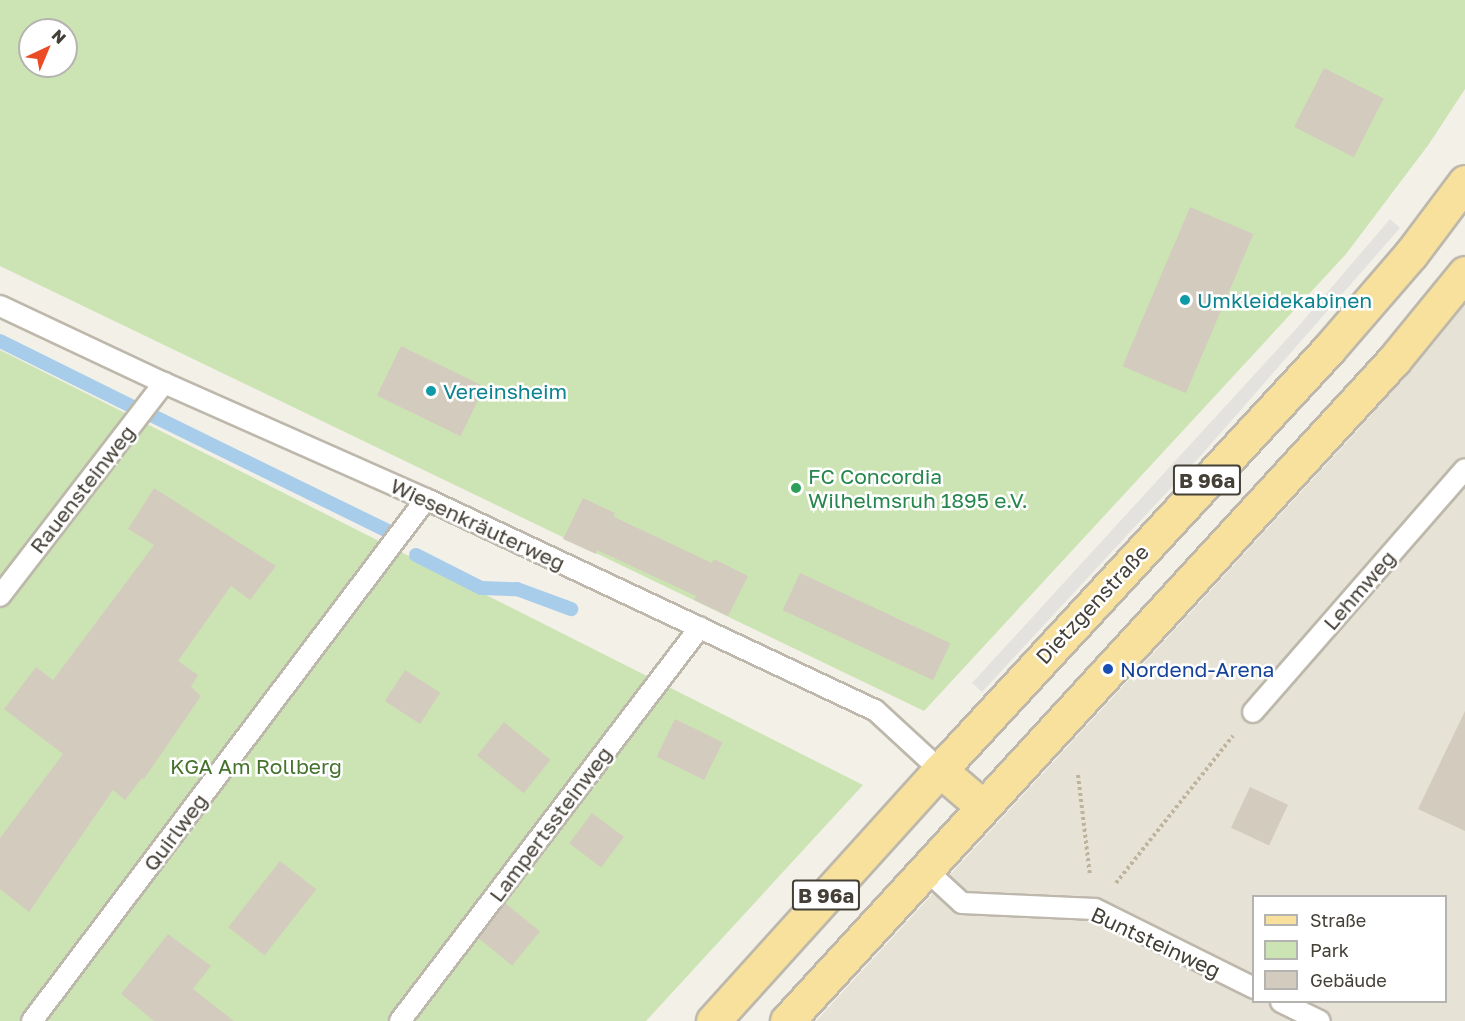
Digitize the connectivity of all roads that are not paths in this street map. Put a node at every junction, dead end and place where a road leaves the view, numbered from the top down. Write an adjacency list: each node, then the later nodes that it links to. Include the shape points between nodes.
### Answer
1 (1465, 182): 10 (main road, Dietzgenstraße / B 96a, via 1412,254 1328,350)
2 (1465, 273): 11 (main road, B 96a, via 1394,360)
3 (0, 306): 4 (lane, Wiesenkräuterweg)
4 (164, 383): 6 (lane, Wiesenkräuterweg); 7 (lane, Rauensteinweg)
5 (1465, 469): 9 (lane, Lehmweg)
6 (426, 499): 8 (lane, Wiesenkräuterweg); 15 (lane, Quirlweg)
7 (0, 596)
8 (700, 627): 10 (lane, Wiesenkräuterweg, via 875,710); 16 (lane, Lampertssteinweg)
9 (1253, 712)
10 (940, 770): 11 (main road); 17 (main road, Dietzgenstraße / B 96a)
11 (982, 806): 12 (main road, B 96a)
12 (925, 869): 13 (lane, Buntsteinweg, via 962,903 1095,909); 18 (main road, B 96a)
13 (1252, 987)
14 (1283, 1003): 19 (lane)
15 (32, 1021)
16 (400, 1021)
17 (713, 1021)
18 (787, 1021)
19 (1320, 1021)

